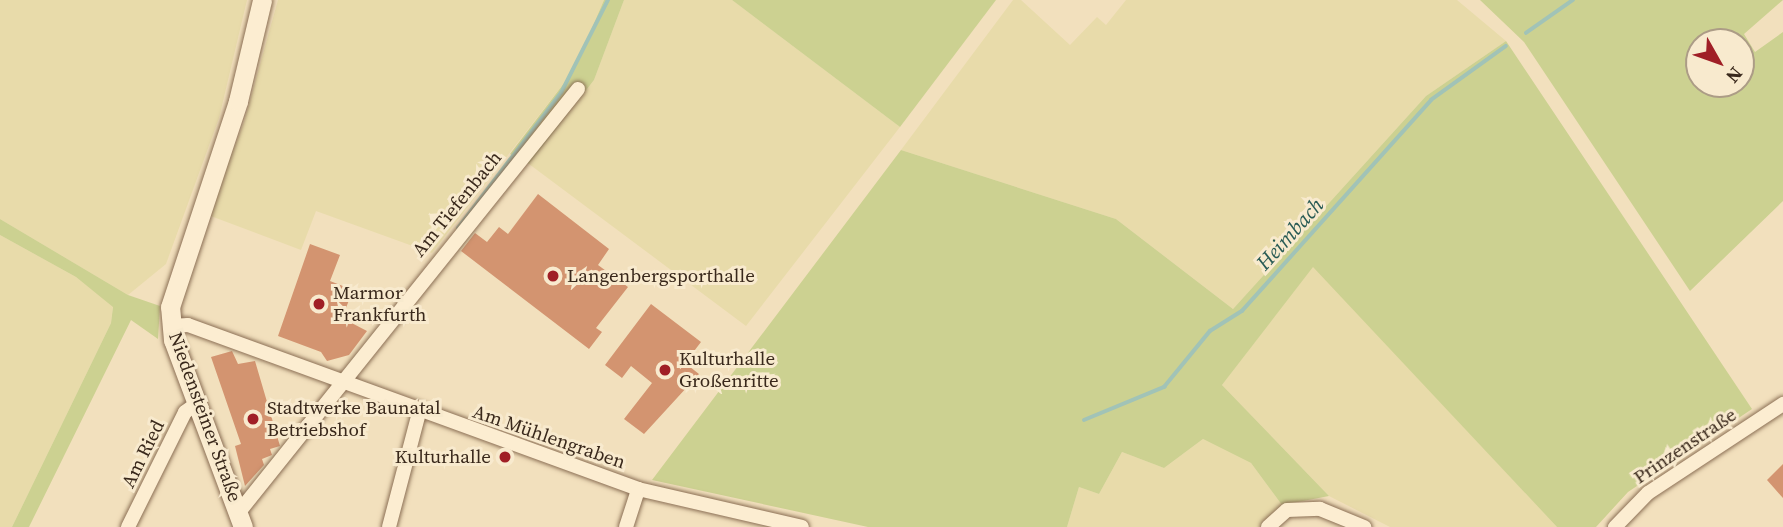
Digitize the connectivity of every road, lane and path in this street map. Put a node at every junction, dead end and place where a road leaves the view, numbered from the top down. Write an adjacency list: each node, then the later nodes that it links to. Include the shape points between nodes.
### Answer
1 (262, 0): 3 (main road, via 239,101)
2 (578, 89): 4 (street, Am Tiefenbach)
3 (171, 316): 4 (street, Am Mühlengraben); 5 (main road, Niedensteiner Straße)
4 (341, 382): 7 (street, Am Mühlengraben); 10 (street, Am Tiefenbach, via 262,482)
5 (198, 403): 10 (main road, Niedensteiner Straße); 11 (street, Am Ried, via 185,412)
6 (1783, 404): 18 (street, Prinzenstraße, via 1648,493)
7 (419, 413): 8 (street, Am Mühlengraben); 12 (street)
8 (638, 489): 9 (street, Am Mühlengraben); 13 (street)
9 (736, 511): 14 (street); 15 (street, Am Mühlengraben)
10 (241, 519)
11 (128, 527)
12 (389, 527)
13 (626, 527)
14 (731, 527)
15 (802, 527)
16 (1268, 527): 17 (street, via 1287,510 1320,509)
17 (1364, 527)
18 (1615, 527)

